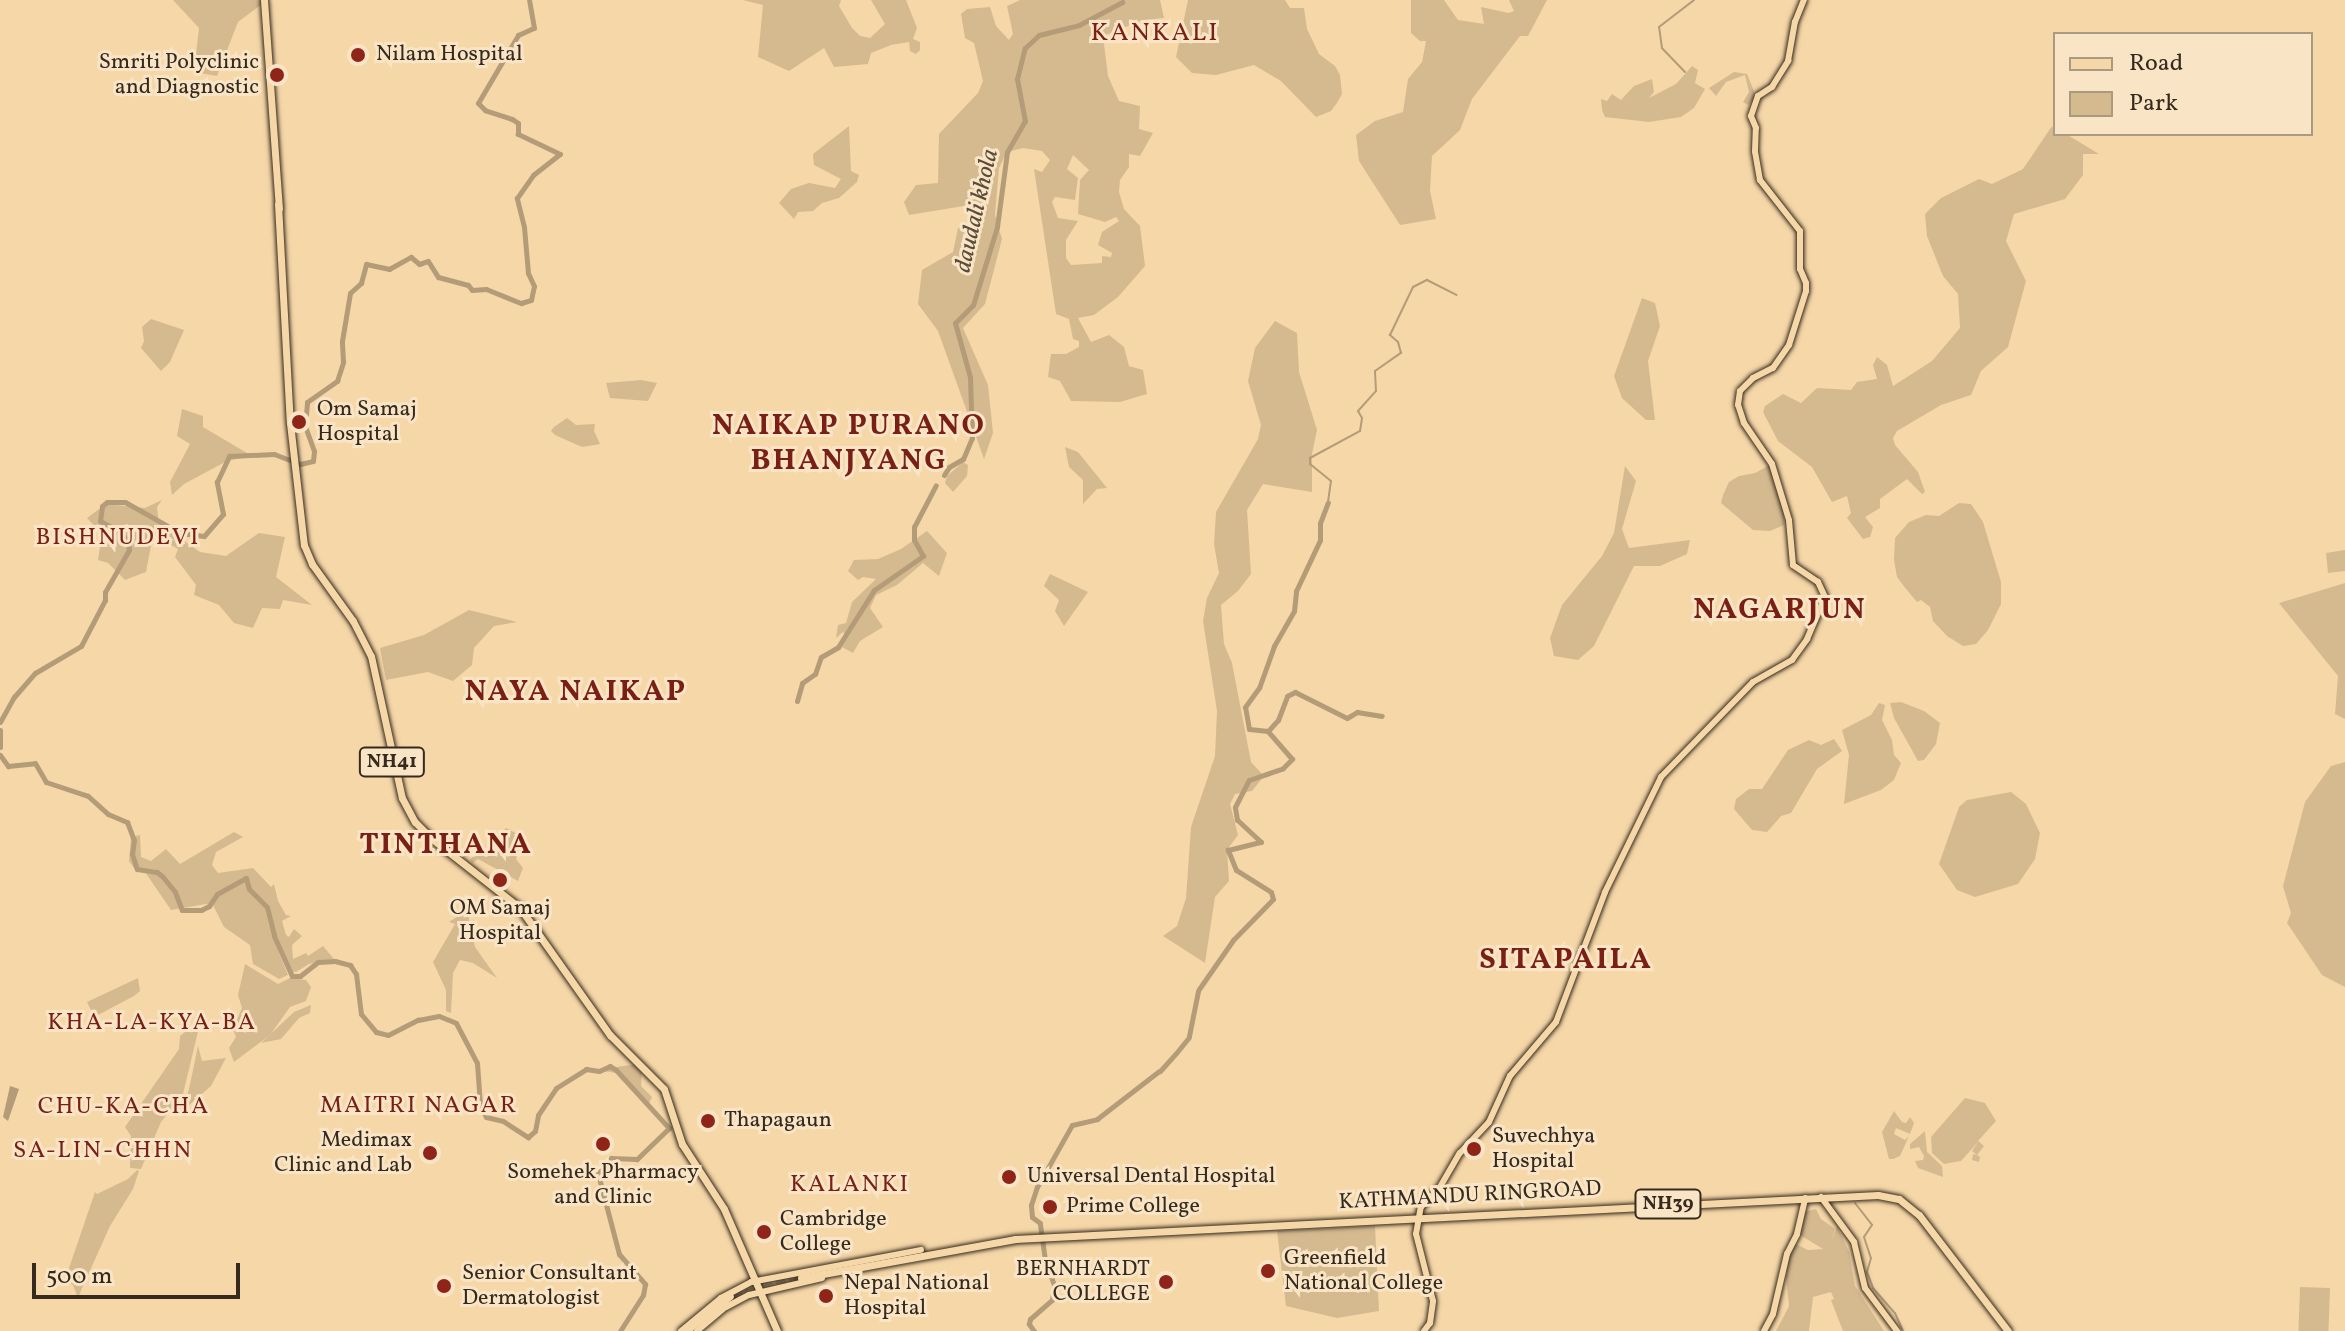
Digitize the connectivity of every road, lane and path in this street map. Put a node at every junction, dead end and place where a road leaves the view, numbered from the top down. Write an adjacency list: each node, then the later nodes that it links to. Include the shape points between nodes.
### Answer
1 (265, 0): 8 (highway, NH41, via 305,552 366,643 405,806 432,839 515,903 614,1040 664,1089 681,1137 724,1209)
2 (1804, 0): 5 (main road, via 1788,61 1772,87 1758,96 1751,116 1760,180 1800,231 1805,293 1789,345 1773,368 1740,391 1738,405 1772,464 1789,520 1793,565 1819,582 1825,597 1792,660 1753,682 1661,777 1605,892 1556,1022 1505,1082 1489,1122 1460,1153)
3 (1821, 1197): 4 (highway, KATHMANDU RINGROAD / NH39); 15 (main road, via 1854,1242 1865,1288); 16 (highway, KATHMANDU RINGROAD / NH39, via 1882,1195 1905,1203)
4 (1805, 1198): 5 (highway, KATHMANDU RINGROAD / NH39); 14 (main road)
5 (1418, 1217): 6 (highway, KATHMANDU RINGROAD / NH39, via 991,1238); 13 (main road, via 1416,1234 1432,1296 1431,1319)
6 (922, 1252): 7 (highway, KATHMANDU RINGROAD / NH39); 8 (main road); 9 (main road)
7 (800, 1277)
8 (757, 1280): 9 (highway, NH41); 11 (main road, via 728,1293)
9 (761, 1291): 11 (main road); 12 (highway, NH41)
10 (730, 1298): 11 (highway)
11 (689, 1331)
12 (777, 1331)
13 (1424, 1331)
14 (1764, 1331)
15 (1897, 1331)
16 (2008, 1331)

